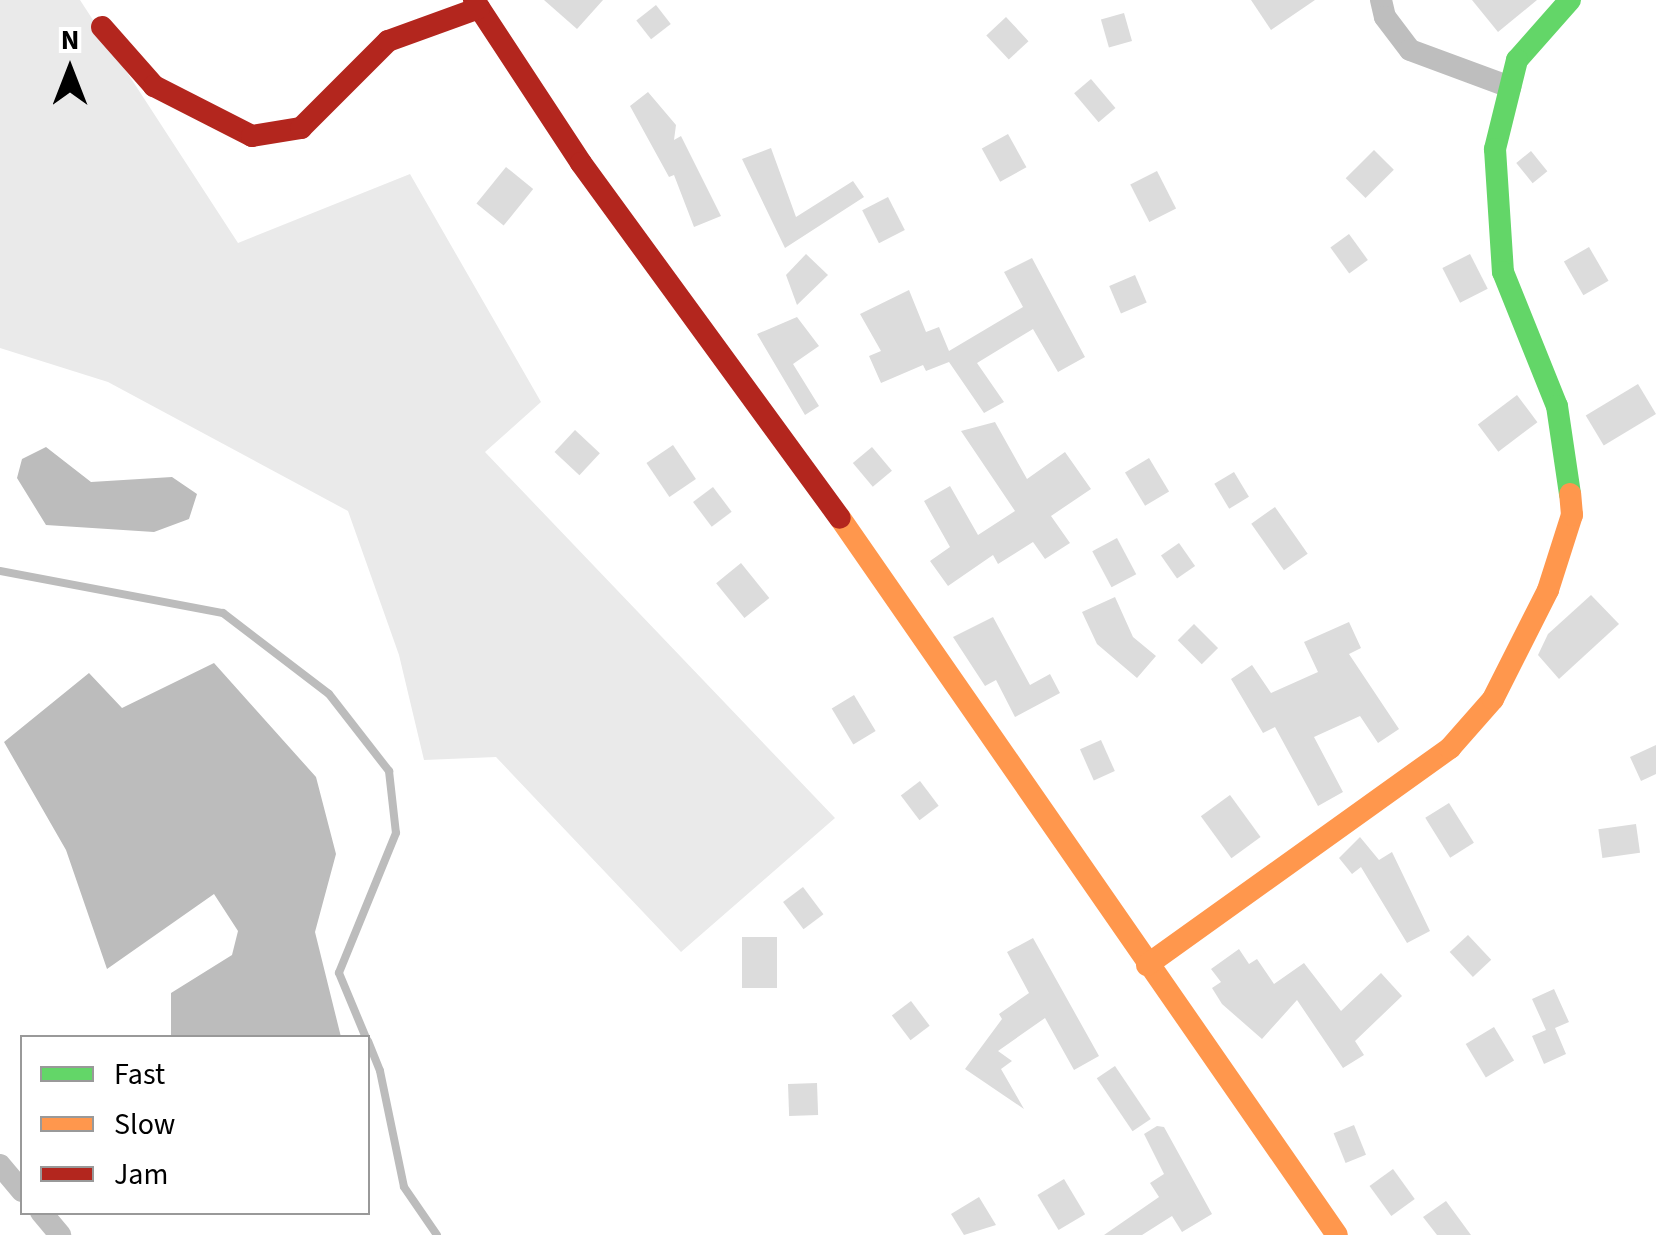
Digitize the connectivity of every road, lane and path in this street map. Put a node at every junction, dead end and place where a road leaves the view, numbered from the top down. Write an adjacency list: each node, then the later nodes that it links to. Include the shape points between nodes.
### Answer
1 (1381, 0): 5 (street, via 1385,18 1410,50)
2 (1570, 0): 5 (street, via 1517,60)
3 (476, 4): 4 (street, via 388,41 301,128 252,136 154,86); 6 (street, via 581,163 928,638)
4 (102, 27)
5 (1510, 87): 6 (street, via 1495,149 1495,224 1503,272 1557,406 1572,515 1548,590 1492,700 1450,748)
6 (1147, 964): 11 (street)
7 (0, 1165): 8 (street)
8 (20, 1189)
9 (43, 1215): 10 (street)
10 (60, 1235)
11 (1337, 1235)

